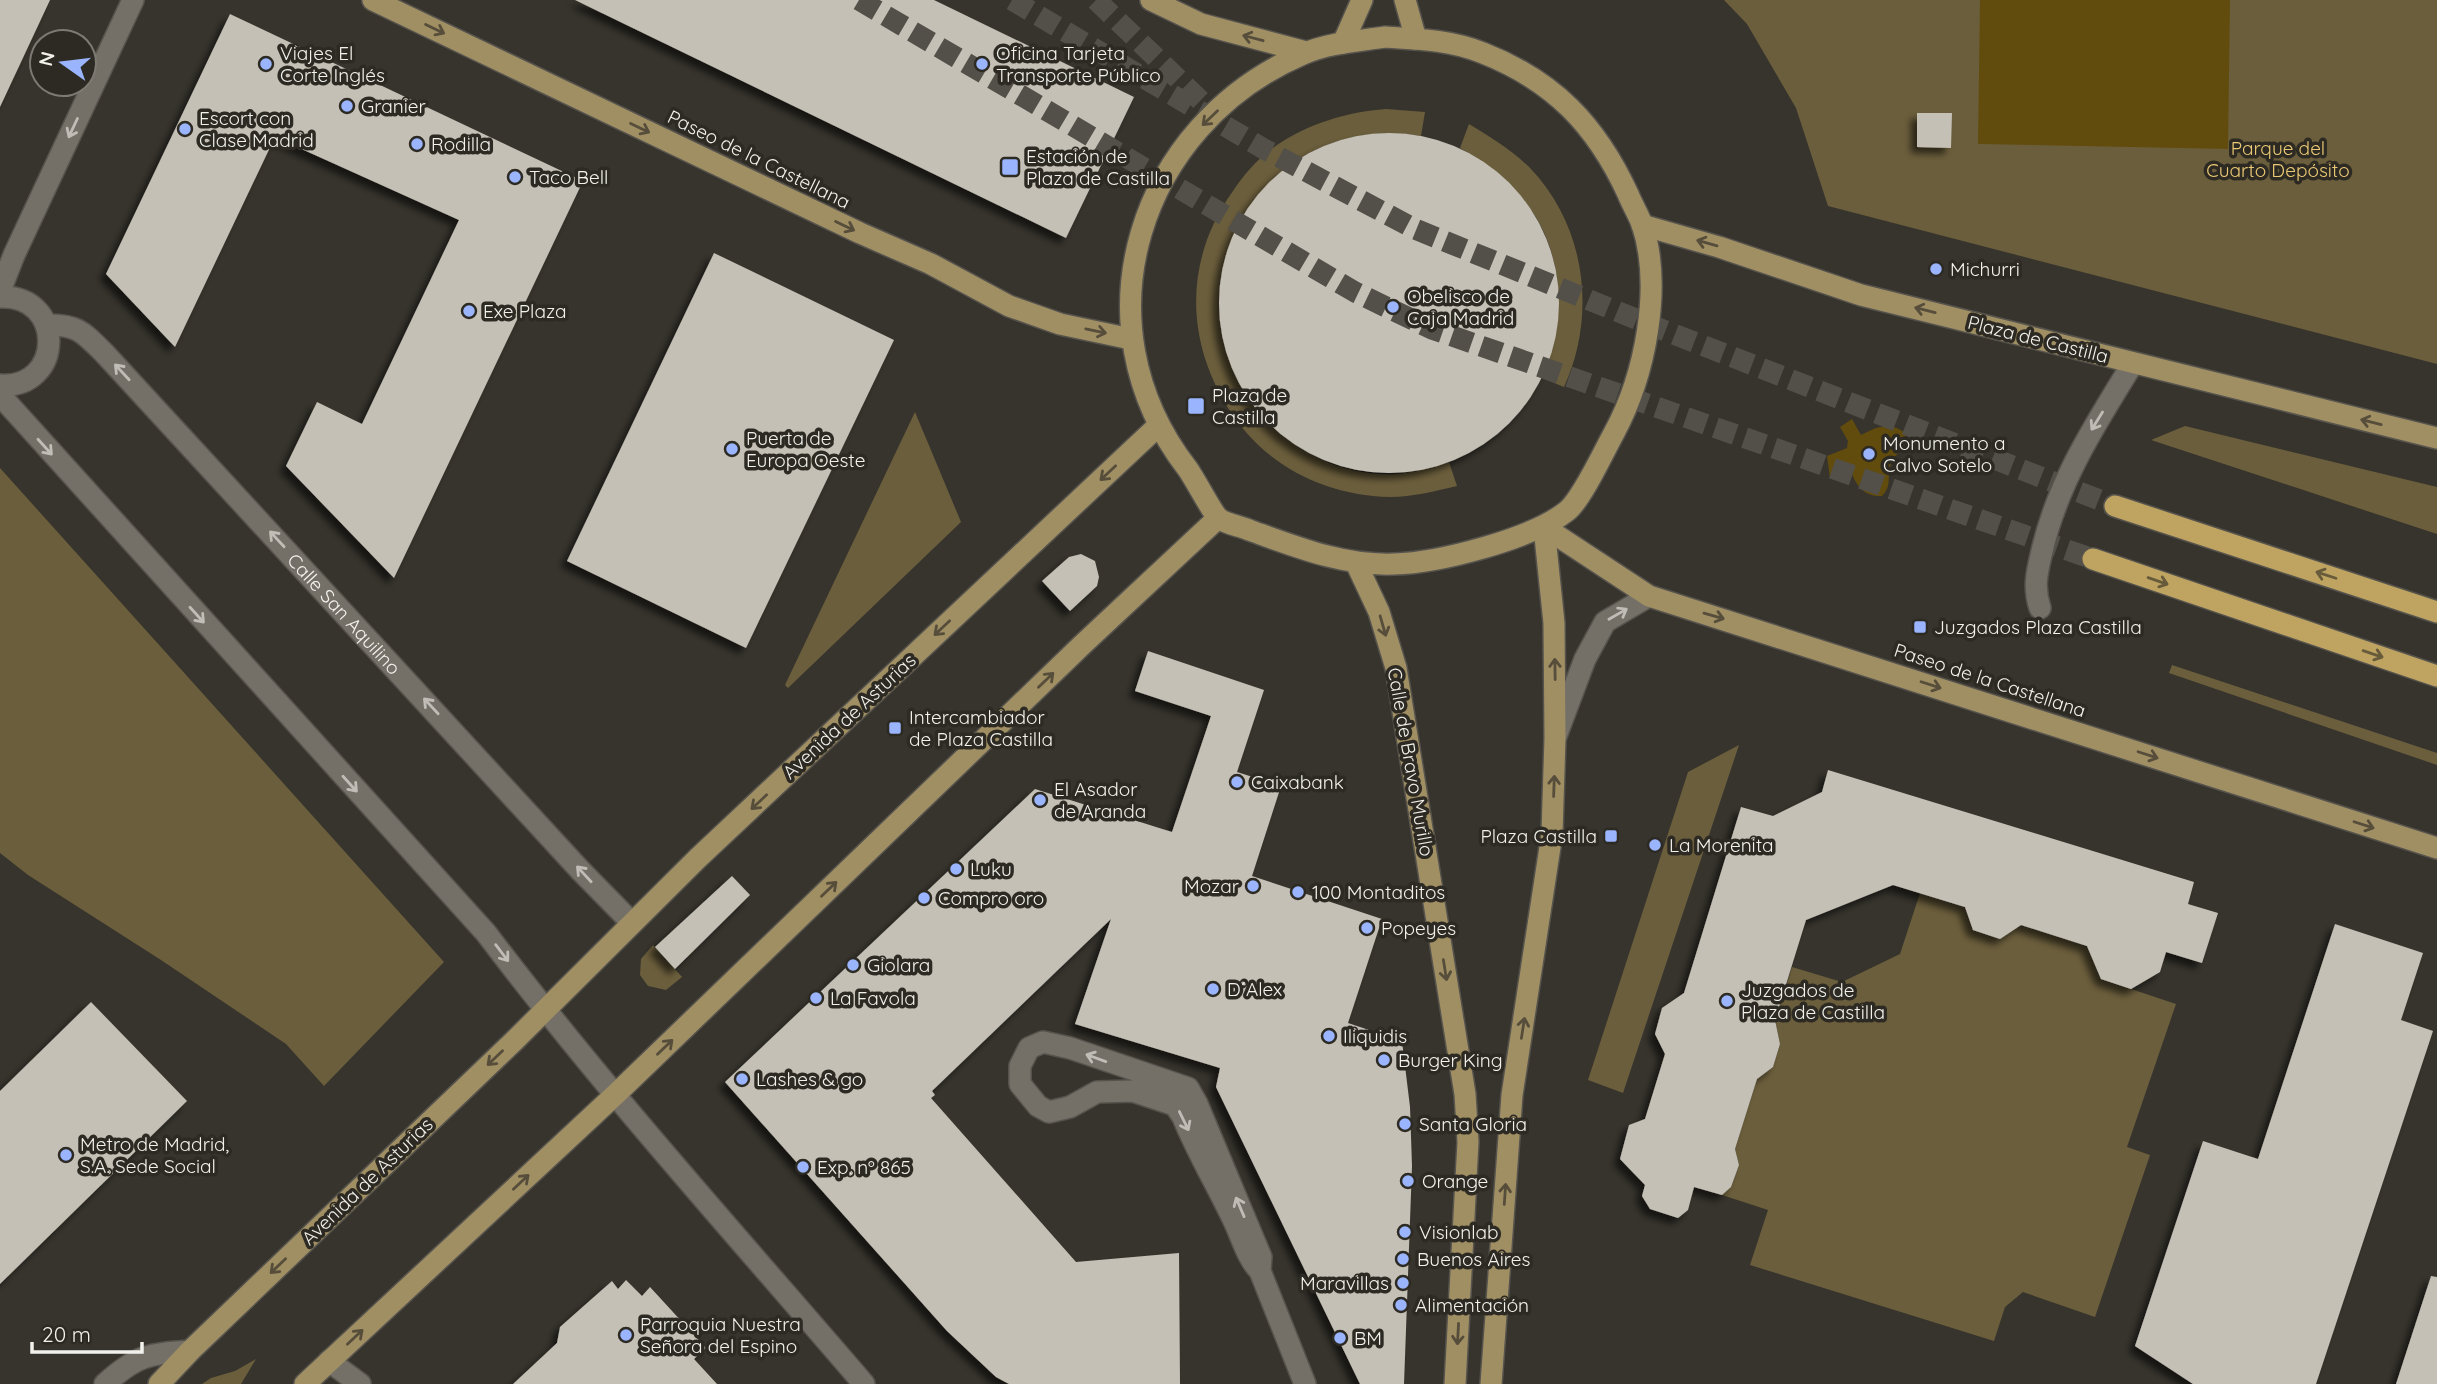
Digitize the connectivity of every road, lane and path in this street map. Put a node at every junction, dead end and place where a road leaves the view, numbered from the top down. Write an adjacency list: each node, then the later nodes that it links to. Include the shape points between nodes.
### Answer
1 (133, 0): 10 (street, one-way to 10)
2 (373, 0): 13 (main road, Paseo de la Castellana, one-way to 13, via 931,264 1009,306 1060,324)
3 (1151, 0): 8 (main road, one-way to 3, via 1201,24)
4 (1362, 0): 7 (main road)
5 (1405, 0): 6 (main road)
6 (1416, 39): 7 (main road, via 1385,37); 9 (main road, via 1483,53 1559,95 1614,163)
7 (1343, 43): 8 (main road)
8 (1306, 52): 13 (main road, one-way to 13, via 1234,96 1184,145 1166,173 1139,238 1132,280)
9 (1642, 225): 14 (main road, Plaza de Castilla, one-way to 9, via 1861,295); 21 (main road, via 1650,287 1640,374 1629,407 1571,508)
10 (0, 291)
11 (0, 297): 12 (street, via 27,303)
12 (46, 325): 15 (street, via 49,346 41,367 20,383); 30 (street, Calle San Aquilino, one-way to 12, via 83,331)
13 (1131, 339): 17 (main road, via 1141,384)
14 (2133, 363): 18 (main road, Plaza de Castilla, one-way to 14); 25 (street, one-way to 25, via 2084,444 2049,519 2035,592)
15 (0, 385)
16 (0, 395): 31 (street, one-way to 31, via 486,933)
17 (1158, 426): 20 (main road); 30 (main road, Avenida de Asturias, one-way to 30)
18 (2437, 438)
19 (2115, 506): 26 (highway, one-way to 19)
20 (1218, 518): 23 (main road, via 1299,549); 32 (main road, one-way to 20)
21 (1544, 527): 23 (main road, via 1425,562); 24 (main road, Paseo de la Castellana); 28 (main road, one-way to 21, via 1554,623)
22 (2093, 559): 27 (highway, one-way to 27)
23 (1356, 563): 42 (main road, Calle de Bravo Murillo, one-way to 42, via 1379,612 1396,668 1465,1094 1468,1142)
24 (1649, 596): 28 (street, one-way to 24, via 1584,659 1605,622); 29 (main road, Paseo de la Castellana, one-way to 29)
25 (2040, 608)
26 (2437, 612)
27 (2437, 676)
28 (1555, 738): 43 (main road, one-way to 28, via 1512,1095 1552,834)
29 (2437, 848)
30 (632, 923): 31 (main road, Avenida de Asturias)
31 (545, 1011): 32 (street); 34 (main road, Avenida de Asturias, one-way to 34)
32 (616, 1094): 35 (main road, one-way to 32); 40 (street)
33 (1260, 1272): 33 (street, one-way to 33, via 1261,1257 1188,1088 1070,1048 1043,1042 1029,1048 1020,1066 1020,1084 1049,1112 1097,1092 1133,1091 1175,1105); 41 (street)
34 (190, 1351): 36 (street, via 152,1354 125,1365); 37 (main road, Avenida de Asturias)
35 (329, 1361): 38 (main road); 39 (street)
36 (105, 1384)
37 (159, 1384)
38 (305, 1384)
39 (360, 1384)
40 (864, 1384)
41 (1304, 1384)
42 (1455, 1384)
43 (1491, 1384)

